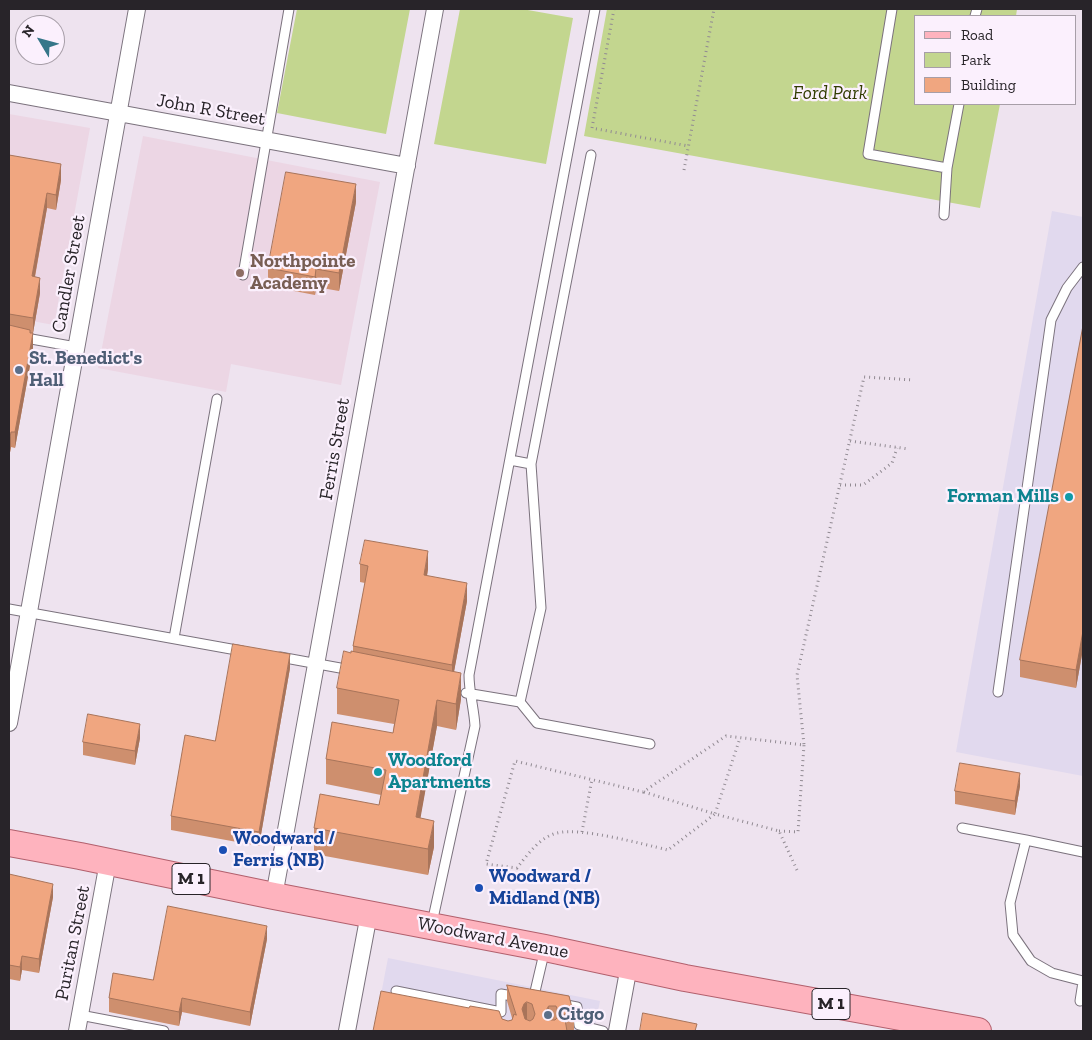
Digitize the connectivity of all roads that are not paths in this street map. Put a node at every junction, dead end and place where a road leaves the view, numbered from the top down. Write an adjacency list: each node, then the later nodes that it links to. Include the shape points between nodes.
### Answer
1 (137, 9): 8 (street, Candler Street)
2 (289, 9): 9 (lane)
3 (435, 9): 11 (street, Ferris Street)
4 (595, 9): 19 (lane)
5 (892, 9): 12 (lane, via 868,154)
6 (9, 93): 8 (street, John R Street)
7 (959, 105): 12 (lane)
8 (118, 114): 9 (street, John R Street); 17 (street, Candler Street)
9 (266, 140): 11 (street, John R Street); 15 (lane)
10 (591, 155): 20 (lane)
11 (407, 166): 26 (street, Ferris Street)
12 (947, 168): 13 (lane)
13 (944, 215)
14 (1083, 267): 29 (lane, via 1067,288 1051,320)
15 (243, 275)
16 (9, 334): 17 (lane)
17 (76, 347): 22 (street, Candler Street)
18 (217, 399): 23 (lane)
19 (510, 460): 20 (lane); 28 (lane)
20 (530, 464): 31 (lane, via 541,608)
21 (9, 609): 22 (lane)
22 (29, 613): 23 (lane); 30 (street, Candler Street)
23 (174, 638): 24 (lane)
24 (250, 652)
25 (269, 655): 26 (lane)
26 (316, 664): 27 (lane); 39 (street, Ferris Street)
27 (364, 673)
28 (464, 692): 31 (lane); 41 (lane, via 474,710 475,726)
29 (998, 692)
30 (11, 697): 32 (street, Candler Street)
31 (520, 702): 33 (lane, via 537,723)
32 (9, 723)
33 (650, 744)
34 (962, 828): 35 (lane)
35 (1026, 840): 37 (lane); 44 (lane, via 1010,903 1013,935 1031,961 1052,973)
36 (9, 843): 38 (main road, Woodward Avenue / M 1)
37 (1083, 852)
38 (108, 862): 39 (main road, Woodward Avenue / M 1); 49 (street, Puritan Street)
39 (274, 896): 40 (main road, Woodward Avenue / M 1)
40 (369, 914): 41 (main road, Woodward Avenue / M 1); 54 (street)
41 (432, 926): 42 (main road, Woodward Avenue / M 1)
42 (545, 948): 43 (main road, Woodward Avenue / M 1); 48 (lane, via 536,1000 501,994)
43 (629, 966): 56 (street); 57 (main road, Woodward Avenue / M 1)
44 (1083, 981): 46 (lane)
45 (396, 991): 48 (lane)
46 (1080, 1001)
47 (554, 1003): 51 (lane, via 577,1007)
48 (501, 1012): 50 (lane)
49 (80, 1015): 52 (street, Puritan Street); 53 (lane)
50 (503, 1021)
51 (579, 1028): 55 (lane)
52 (77, 1031)
53 (164, 1031)
54 (347, 1031)
55 (603, 1031)
56 (617, 1031)
57 (978, 1031)

